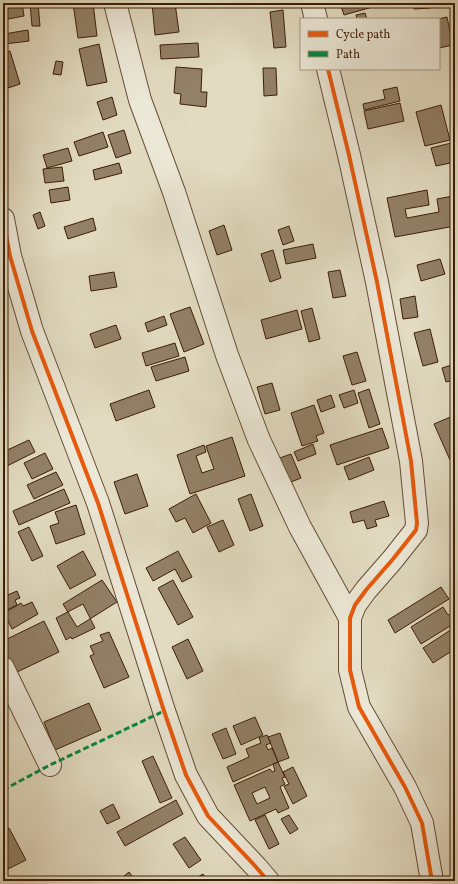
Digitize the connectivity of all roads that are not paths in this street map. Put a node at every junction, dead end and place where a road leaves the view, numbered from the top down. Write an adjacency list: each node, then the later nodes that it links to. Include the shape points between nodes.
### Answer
1 (115, 3): 6 (street, via 140,100 174,192 227,355 259,440 300,526)
2 (312, 3): 3 (street)
3 (316, 18)
4 (328, 70): 6 (street, via 377,282 411,461 417,523 416,530 366,590)
5 (3, 219): 9 (street, via 10,256 32,331 98,503 186,775 208,816)
6 (350, 618): 10 (street, via 350,670 359,708 405,787 422,823)
7 (3, 668): 8 (street)
8 (50, 765)
9 (268, 881)
10 (432, 881)

